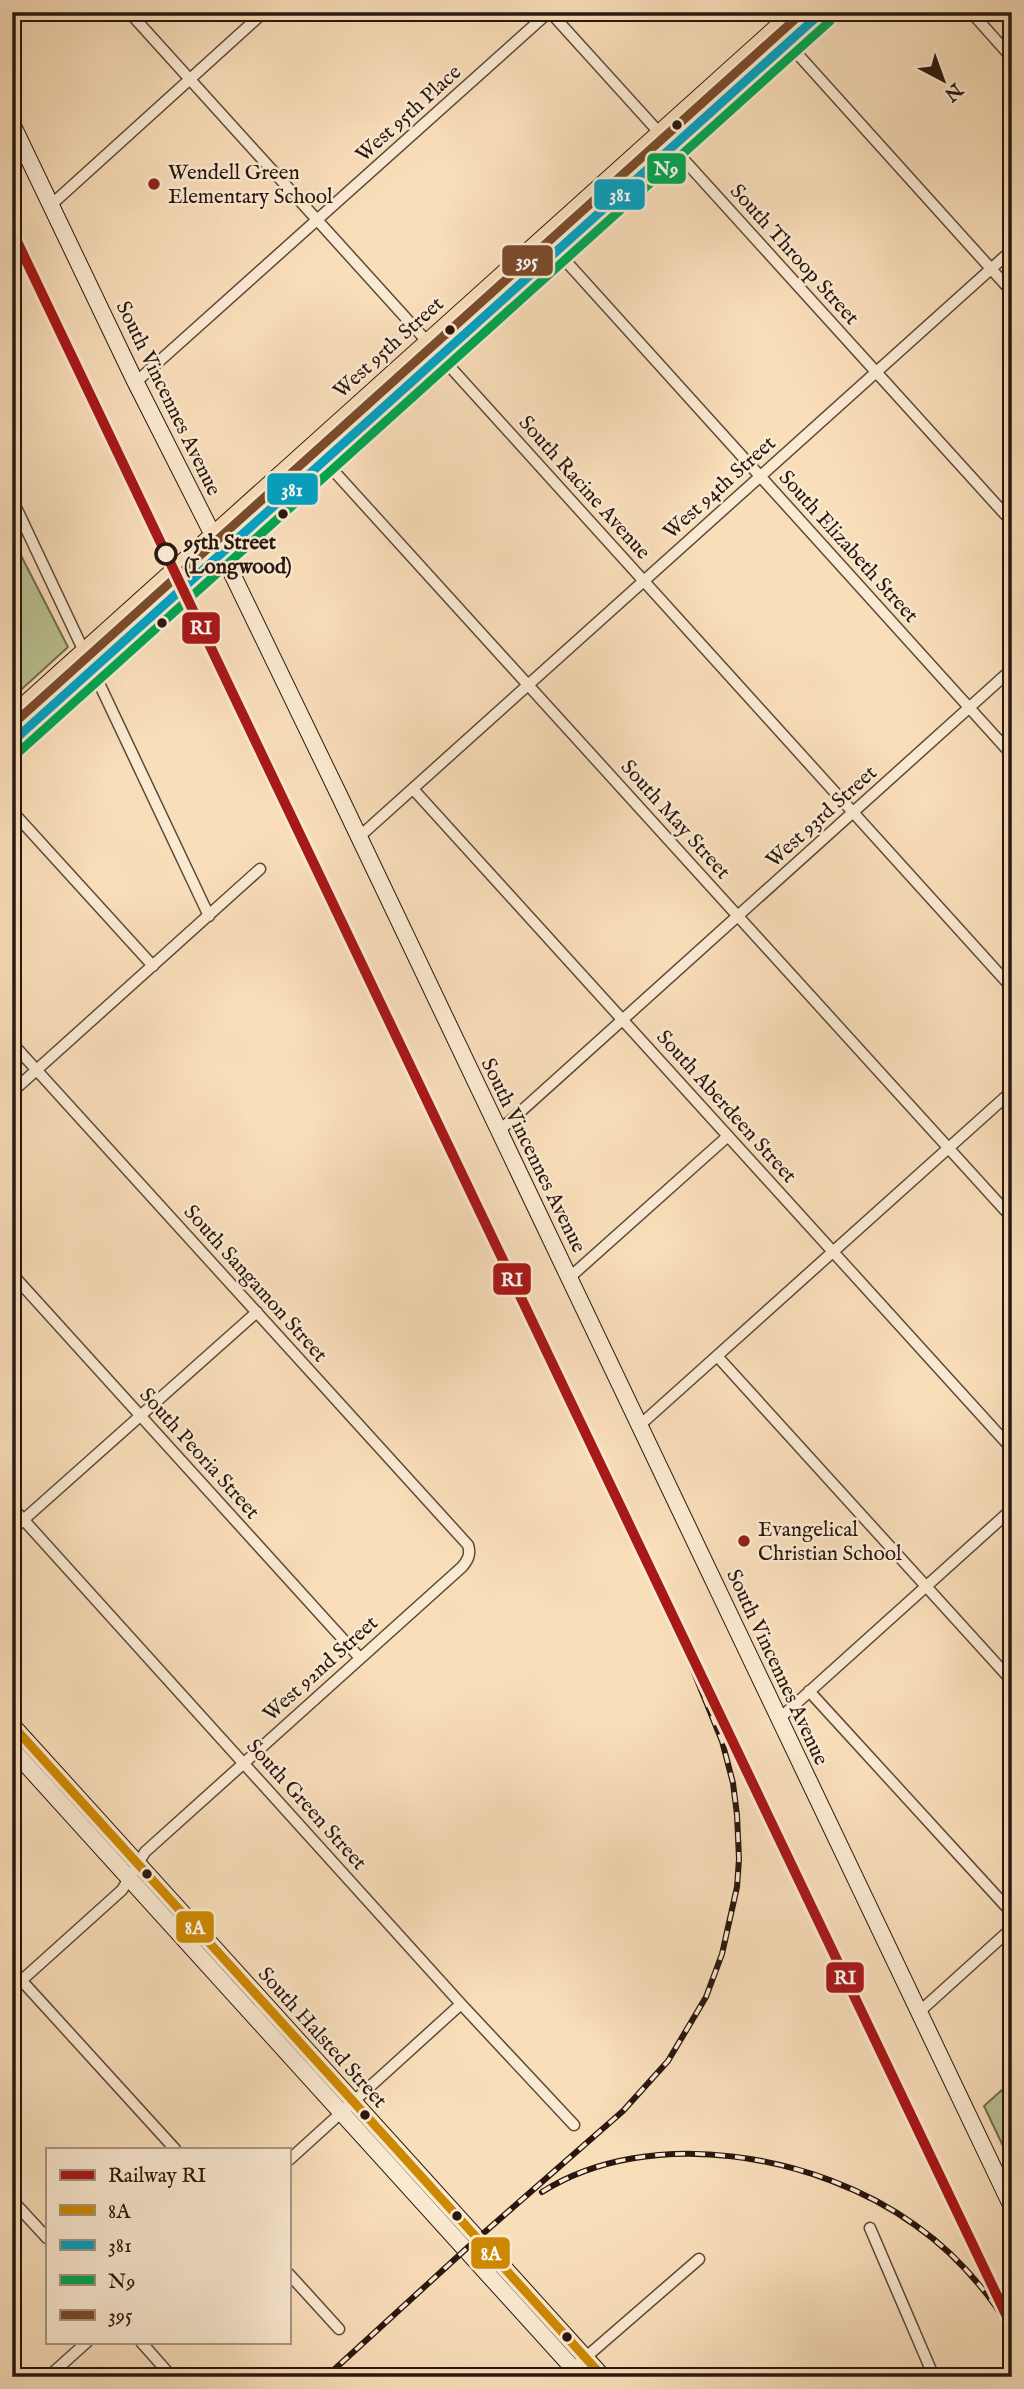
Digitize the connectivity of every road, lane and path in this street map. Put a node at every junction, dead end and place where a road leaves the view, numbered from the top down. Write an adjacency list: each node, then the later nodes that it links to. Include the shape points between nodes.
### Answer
1 (129, 12): 9 (street, South Racine Avenue)
2 (264, 12): 9 (street)
3 (549, 12): 11 (street, South Throop Street); 13 (street, West 95th Place)
4 (795, 12): 7 (main road, West 95th Street)
5 (822, 12): 7 (main road, West 95th Street)
6 (971, 12): 8 (street)
7 (782, 36): 11 (main road, West 95th Street); 16 (street)
8 (1012, 58)
9 (190, 79): 12 (street); 13 (street, South Racine Avenue)
10 (12, 124): 12 (main road, South Vincennes Avenue)
11 (666, 141): 14 (main road, West 95th Street); 20 (street, South Throop Street)
12 (51, 205): 21 (main road, South Vincennes Avenue)
13 (317, 220): 18 (street, South Racine Avenue); 21 (street, West 95th Place)
14 (551, 245): 18 (main road, West 95th Street); 19 (main road, West 95th Street); 23 (street, South Elizabeth Street)
15 (1012, 250): 16 (street, West 94th Street)
16 (991, 269): 17 (street); 20 (street, West 94th Street)
17 (1012, 292)
18 (428, 342): 19 (street, South Racine Avenue); 22 (main road, West 95th Street)
19 (440, 356): 22 (main road, West 95th Street); 28 (street, South Racine Avenue)
20 (876, 372): 23 (street, West 94th Street); 25 (street, South Throop Street)
21 (136, 383): 26 (main road, South Vincennes Avenue)
22 (318, 453): 26 (main road, West 95th Street); 27 (main road, West 95th Street); 32 (street, South May Street)
23 (760, 476): 28 (street, West 94th Street); 33 (street, South Elizabeth Street)
24 (12, 499): 29 (street)
25 (1012, 522)
26 (214, 536): 27 (main road, South Vincennes Avenue); 29 (main road, West 95th Street)
27 (222, 553): 30 (main road, West 95th Street); 40 (main road, South Vincennes Avenue)
28 (644, 581): 32 (street, West 94th Street); 39 (street, South Racine Avenue)
29 (85, 652): 30 (street); 34 (main road, West 95th Street)
30 (93, 669): 35 (main road, West 95th Street); 42 (street)
31 (1012, 669): 33 (street, West 93rd Street)
32 (529, 685): 37 (street, West 94th Street); 43 (street, South May Street)
33 (969, 708): 36 (street, South Elizabeth Street); 39 (street, West 93rd Street)
34 (12, 717)
35 (12, 742)
36 (1012, 755)
37 (413, 789): 40 (street, West 94th Street); 46 (street, South Aberdeen Street)
38 (12, 811): 44 (street)
39 (853, 812): 43 (street, West 93rd Street); 45 (street, South Racine Avenue)
40 (359, 837): 51 (main road, South Vincennes Avenue)
41 (260, 869): 42 (street)
42 (209, 916): 44 (street)
43 (738, 916): 46 (street, West 93rd Street); 53 (street, South May Street)
44 (153, 965): 48 (street)
45 (1012, 988)
46 (623, 1020): 51 (street, West 93rd Street); 52 (street, South Aberdeen Street)
47 (12, 1043): 48 (street, South Sangamon Street)
48 (37, 1070): 50 (street); 58 (street, South Sangamon Street)
49 (1012, 1091): 53 (street)
50 (12, 1092)
51 (499, 1131): 57 (main road, South Vincennes Avenue)
52 (728, 1136): 55 (street, South Aberdeen Street); 57 (street)
53 (948, 1148): 54 (street, South May Street); 55 (street)
54 (1012, 1218)
55 (833, 1252): 59 (street); 62 (street, South Aberdeen Street)
56 (12, 1274): 60 (street, South Peoria Street)
57 (569, 1278): 61 (main road, South Vincennes Avenue)
58 (257, 1312): 60 (street); 67 (street, South Sangamon Street)
59 (717, 1356): 61 (street); 68 (street)
60 (140, 1416): 65 (street); 69 (street, South Peoria Street)
61 (640, 1425): 72 (main road, South Vincennes Avenue)
62 (1012, 1449)
63 (12, 1507): 65 (street, South Green Street)
64 (1012, 1509): 68 (street)
65 (24, 1520): 66 (street); 75 (street, South Green Street)
66 (12, 1530)
67 (470, 1550): 69 (street, West 92nd Street, via 462,1567)
68 (926, 1586): 70 (street); 71 (street)
69 (359, 1658): 75 (street, West 92nd Street)
70 (1012, 1681)
71 (810, 1691): 72 (street); 78 (street)
72 (779, 1718): 84 (main road, South Vincennes Avenue)
73 (12, 1725): 76 (main road, South Halsted Street)
74 (12, 1749): 77 (main road, South Halsted Street)
75 (243, 1762): 76 (street, West 92nd Street); 83 (street, South Green Street)
76 (138, 1863): 77 (street, West 92nd Street); 85 (main road, South Halsted Street)
77 (129, 1878): 81 (street, West 92nd Street); 85 (main road, South Halsted Street)
78 (1012, 1913)
79 (1012, 1928): 84 (street)
80 (12, 1969): 81 (street)
81 (22, 1980): 82 (street, West 92nd Street); 87 (street)
82 (12, 1989)
83 (461, 2004): 85 (street); 86 (street, South Green Street)
84 (918, 2012): 90 (main road, South Vincennes Avenue)
85 (348, 2107): 88 (street); 98 (main road, South Halsted Street)
86 (573, 2125)
87 (174, 2148)
88 (290, 2159)
89 (12, 2200): 92 (street)
90 (1012, 2207)
91 (870, 2228): 102 (street)
92 (46, 2237)
93 (699, 2259): 98 (street)
94 (290, 2275): 95 (street)
95 (339, 2329)
96 (85, 2344): 99 (street)
97 (143, 2344): 100 (street)
98 (576, 2369): 101 (main road, South Halsted Street)
99 (48, 2377)
100 (173, 2377)
101 (603, 2377)
102 (934, 2377)

